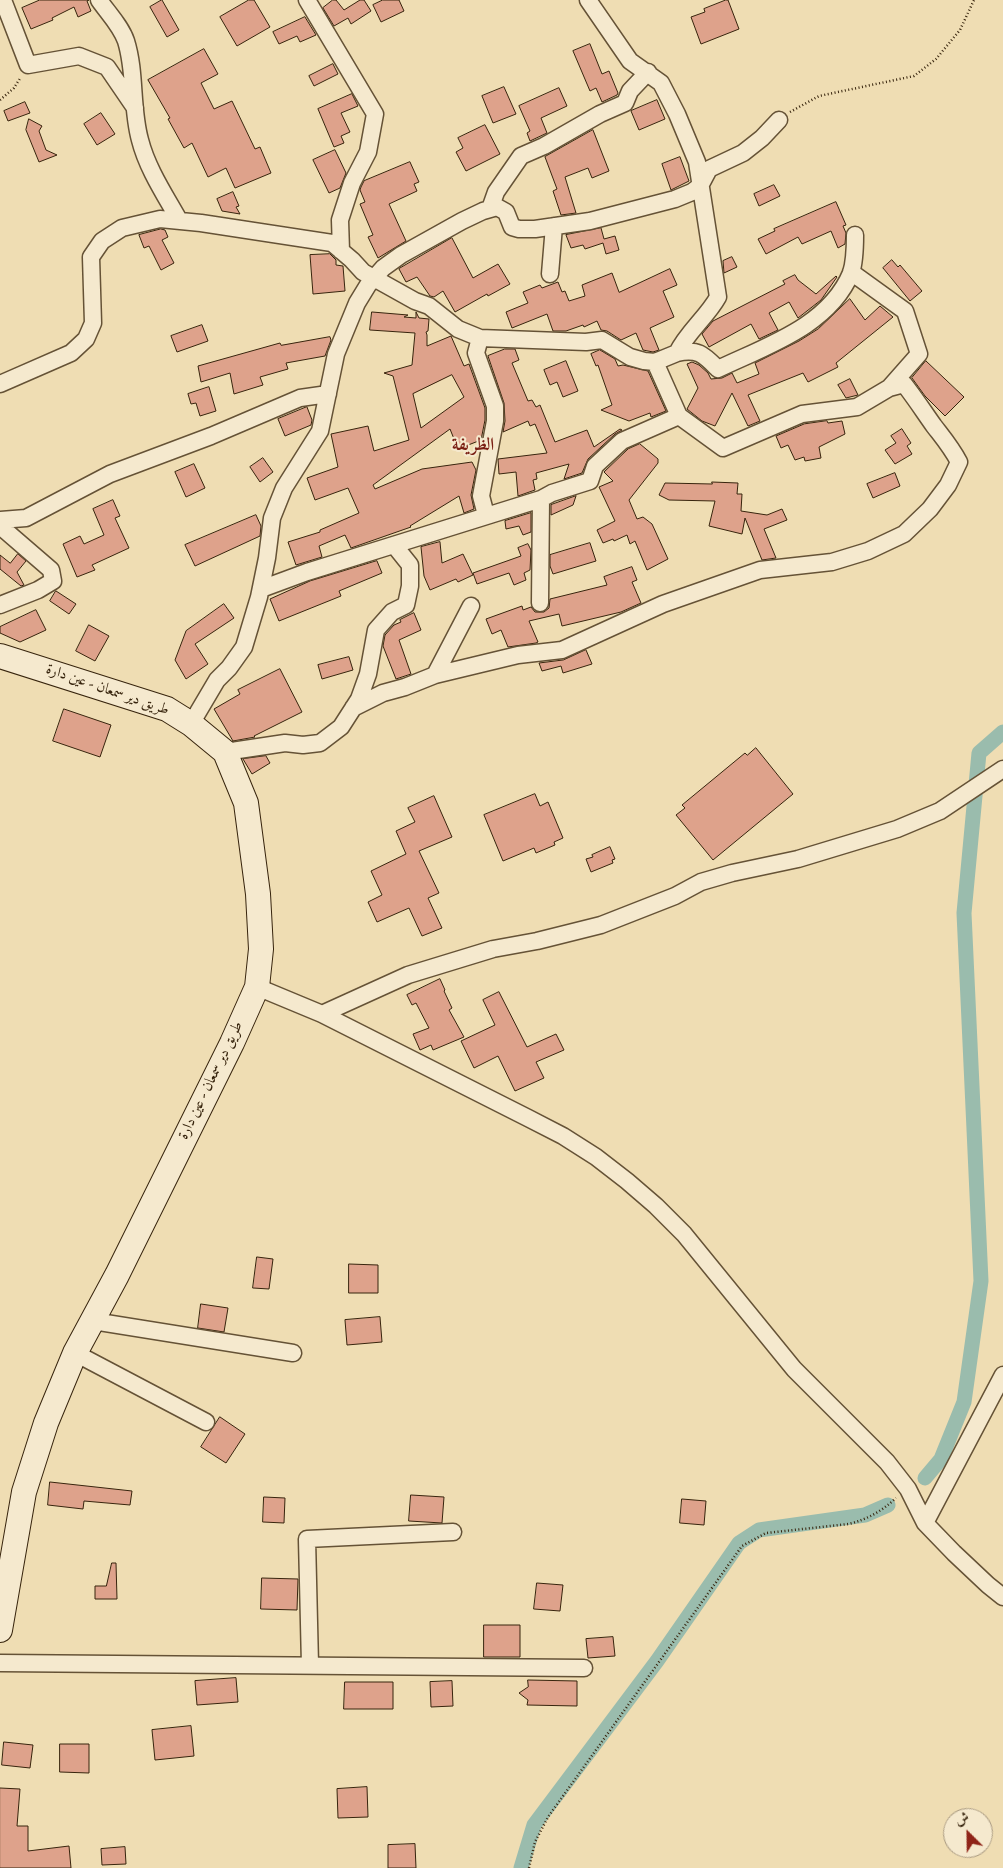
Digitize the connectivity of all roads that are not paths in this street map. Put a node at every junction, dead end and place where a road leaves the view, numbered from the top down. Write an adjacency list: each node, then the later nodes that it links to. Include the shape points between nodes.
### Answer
1 (3, 0): 6 (street, via 28,65 79,56 107,67)
2 (99, 0): 6 (street, via 126,41)
3 (307, 0): 13 (street, via 375,114 368,152 352,183 340,220)
4 (588, 0): 5 (street, via 630,61)
5 (648, 72): 8 (street, via 660,83 677,114 697,162); 9 (street, via 630,91 625,104 521,156 496,192)
6 (135, 108): 10 (street, via 140,141)
7 (779, 120): 8 (street, via 743,153 709,169)
8 (700, 186): 11 (street, via 675,199 614,216); 18 (street, via 718,297)
9 (490, 209): 11 (street, via 502,209 512,227 519,230); 16 (street, via 427,240 383,268)
10 (178, 220): 13 (street, via 332,243); 20 (street, via 160,219 122,228 102,241 91,257 93,323 86,339 71,353)
11 (554, 226): 15 (street)
12 (855, 235): 14 (street)
13 (341, 251): 16 (street, via 363,272)
14 (851, 272): 18 (street, via 829,308 790,335 718,369 697,352); 21 (street, via 905,310 918,354)
15 (550, 274)
16 (375, 277): 17 (street, via 429,306 458,329); 22 (street, via 357,303 336,354)
17 (480, 338): 19 (street, via 602,340 630,357); 25 (street, via 476,353 495,406 481,496)
18 (677, 353): 19 (street)
19 (655, 362): 23 (street)
20 (0, 384)
21 (889, 388): 23 (street, via 857,407 802,414 723,448); 34 (street, via 904,384 959,462 948,485 930,509 904,534 868,551 832,562 760,570 663,604 562,650 518,655)
22 (328, 394): 26 (street, via 300,398 110,474 26,518); 29 (street, via 320,431 284,488 272,518)
23 (679, 416): 24 (street, via 622,441 595,466 590,481)
24 (541, 499): 25 (street); 30 (street)
25 (486, 515): 28 (street)
26 (0, 520)
27 (0, 526): 31 (street, via 51,570 53,581)
28 (394, 545): 29 (street); 35 (street, via 410,565 406,605 392,612 376,630 368,674)
29 (261, 589): 36 (street, via 244,647 218,680)
30 (540, 603)
31 (0, 605)
32 (471, 606): 34 (street)
33 (0, 656): 36 (main road, طريق دير سمعان - عين دارة, via 167,708)
34 (435, 675): 35 (street, via 383,693)
35 (353, 708): 37 (street, via 340,727 320,743 285,743)
36 (191, 724): 37 (main road, طريق دير سمعان - عين دارة)
37 (225, 752): 39 (main road, طريق دير سمعان - عين دارة, via 246,803 258,894 261,949)
38 (997, 773): 40 (street, via 940,811 897,829 798,859 700,882 675,896 601,925 493,949 408,976)
39 (257, 987): 40 (street); 41 (main road, طريق دير سمعان - عين دارة)
40 (322, 1014): 46 (street, via 563,1136 627,1181 684,1234 794,1369 887,1462 908,1489)
41 (93, 1321): 42 (main road, طريق دير سمعان - عين دارة); 43 (street)
42 (75, 1353): 45 (street); 49 (main road, طريق دير سمعان - عين دارة, via 46,1422 24,1492)
43 (292, 1353)
44 (1003, 1375): 46 (street)
45 (206, 1422)
46 (925, 1523): 48 (street)
47 (453, 1532): 51 (street, via 307,1539)
48 (1003, 1597)
49 (0, 1630)
50 (0, 1663): 51 (street)
51 (310, 1666): 52 (street)
52 (584, 1668)

